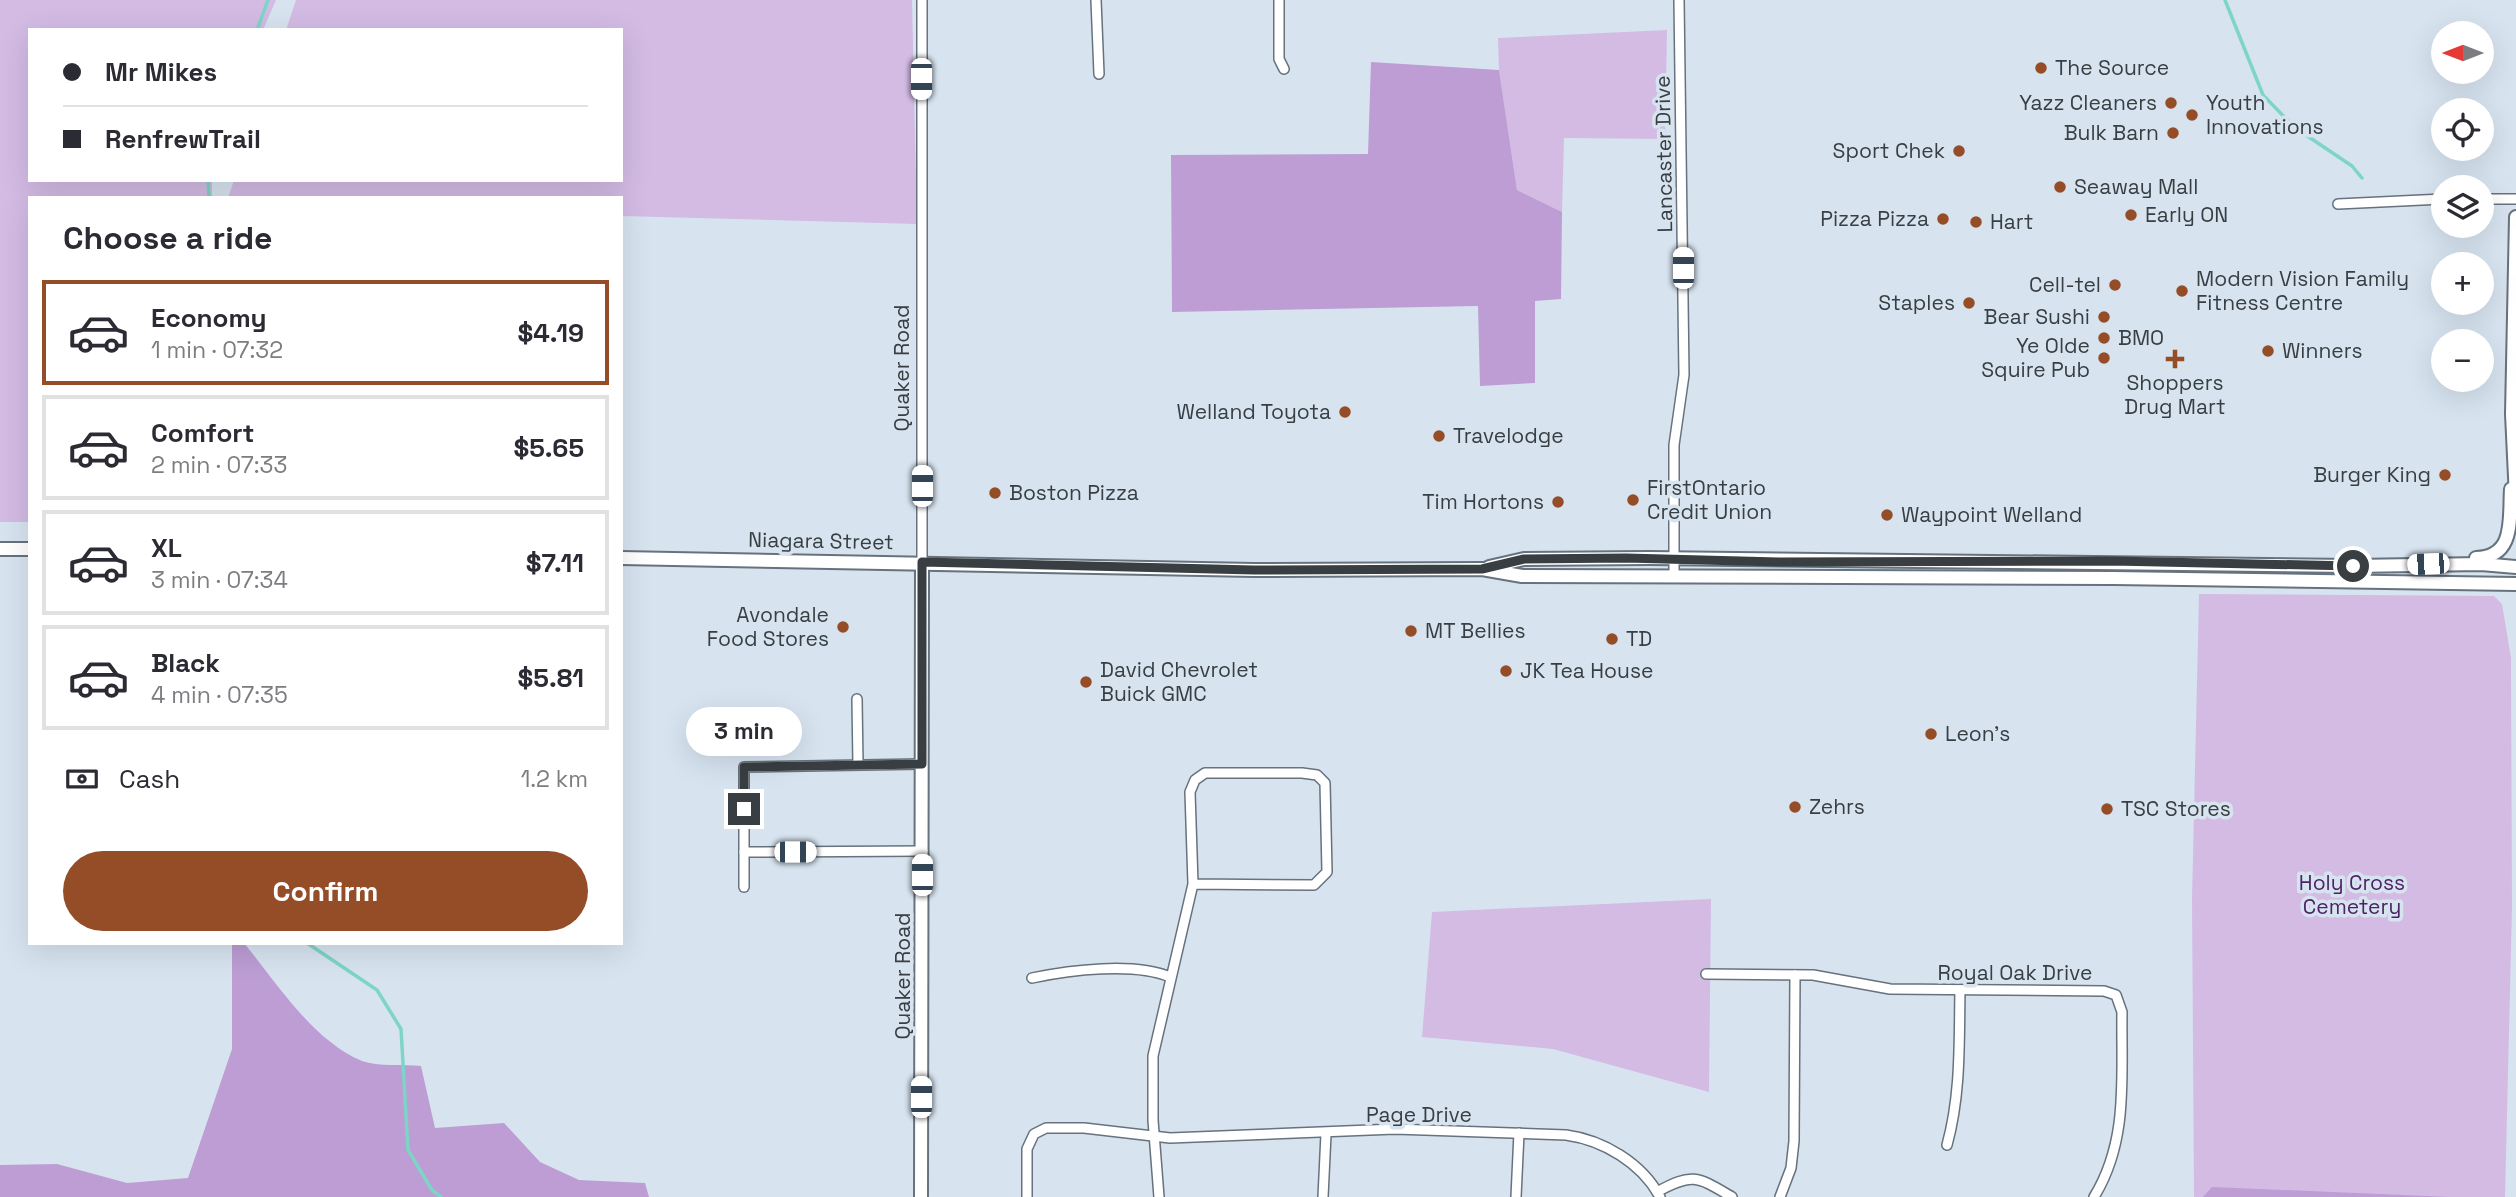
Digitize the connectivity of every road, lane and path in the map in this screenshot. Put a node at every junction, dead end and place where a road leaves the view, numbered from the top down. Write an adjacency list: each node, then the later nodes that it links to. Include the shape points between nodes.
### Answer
1 (922, 0): 18 (street, Quaker Road)
2 (1096, 0): 6 (street)
3 (1279, 0): 5 (street, via 1279,59)
4 (1679, 0): 17 (street, Lancaster Drive, via 1684,375 1674,445)
5 (1284, 69)
6 (1100, 74)
7 (2494, 199): 8 (street)
8 (2516, 199)
9 (2431, 200): 10 (street)
10 (2338, 204)
11 (2516, 217): 12 (main road)
12 (2514, 450): 13 (main road); 19 (main road, via 2509,533 2504,547 2487,557)
13 (2516, 498)
14 (0, 549): 15 (main road)
15 (28, 549)
16 (623, 558): 18 (main road, Niagara Street)
17 (1675, 559): 19 (main road, Niagara Street); 21 (main road, Niagara Street, via 1524,559); 22 (street, Lancaster Drive)
18 (922, 562): 21 (main road, Niagara Street, via 1254,570); 26 (main road, Quaker Road)
19 (2428, 564): 20 (main road, Niagara Street)
20 (2516, 567)
21 (1482, 569): 22 (main road, Niagara Street, via 1522,576)
22 (1674, 577): 23 (main road, Niagara Street)
23 (2516, 584)
24 (857, 699): 25 (street)
25 (858, 764): 26 (street); 28 (street, via 744,767)
26 (922, 764): 27 (main road, Quaker Road)
27 (923, 851): 28 (street); 41 (main road, Quaker Road)
28 (744, 852): 30 (street)
29 (1193, 884): 29 (street, via 1314,885 1327,872 1325,783 1317,775 1302,772 1205,773 1195,780 1190,792); 33 (street)
30 (744, 887)
31 (1706, 974): 32 (street, Royal Oak Drive)
32 (1795, 975): 35 (street, Royal Oak Drive, via 1891,989); 47 (street, via 1794,1141 1791,1168)
33 (1170, 977): 34 (street, via 1157,972 1075,970); 38 (street, via 1153,1056)
34 (1032, 978)
35 (1961, 990): 39 (street, via 1960,1065); 48 (street, Royal Oak Drive, via 2104,991 2116,995 2122,1012 2121,1128 2112,1163)
36 (1519, 1133): 37 (street, Page Drive, via 1395,1129); 40 (street, Page Drive, via 1566,1135 1599,1144 1633,1165); 45 (street)
37 (1326, 1134): 38 (street, Page Drive); 44 (street)
38 (1154, 1136): 42 (street, Page Drive, via 1065,1127 1038,1131 1027,1149); 43 (street)
39 (1947, 1144)
40 (1659, 1194): 46 (street, via 1678,1180 1695,1177)
41 (921, 1197)
42 (1027, 1197)
43 (1159, 1197)
44 (1323, 1197)
45 (1516, 1197)
46 (1732, 1197)
47 (1780, 1197)
48 (2094, 1197)

